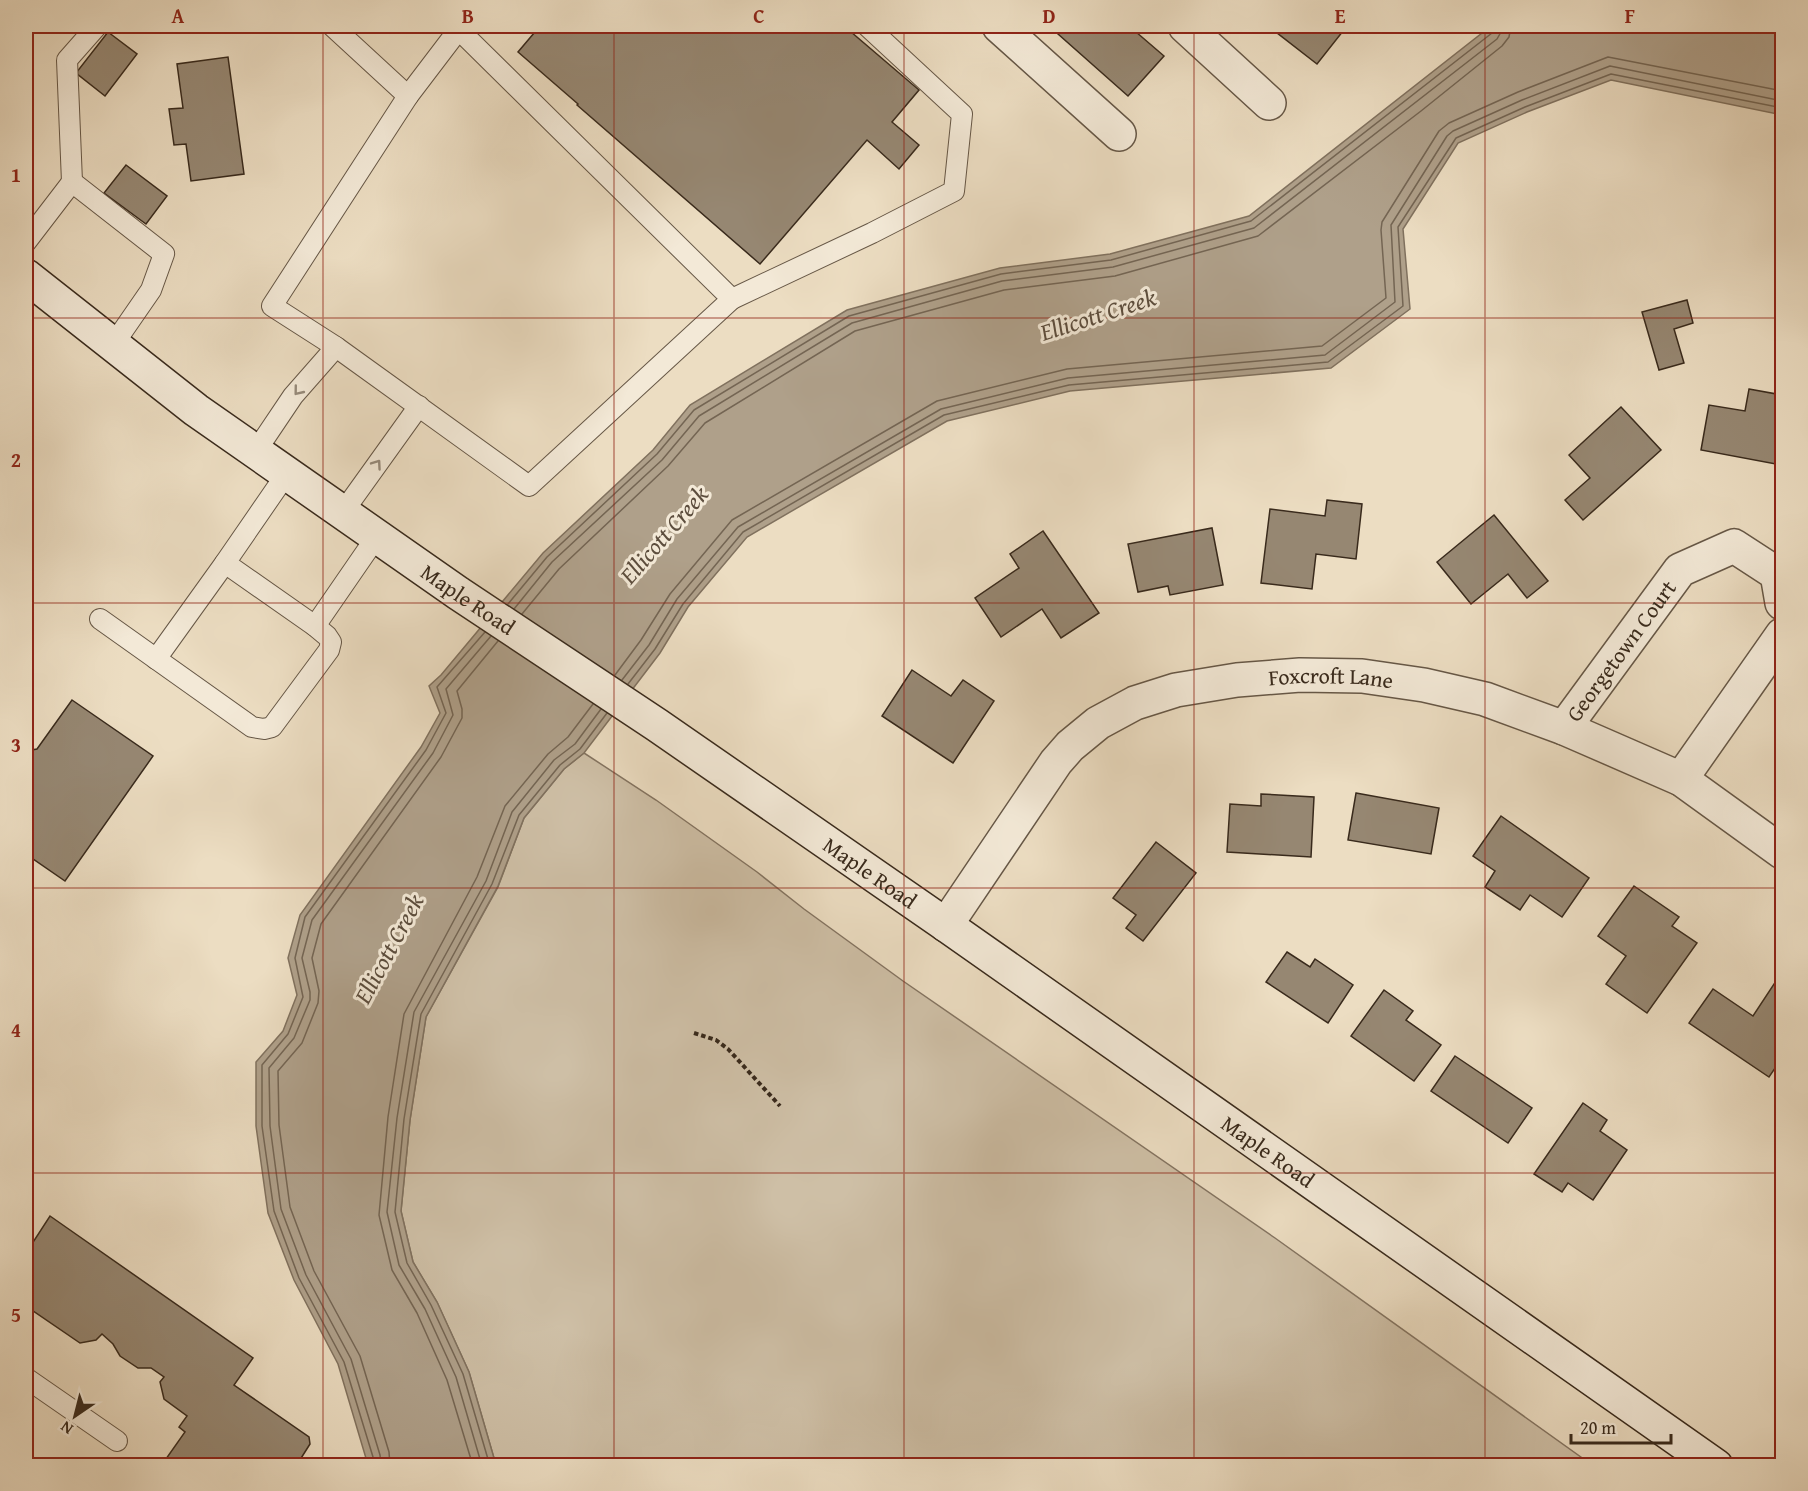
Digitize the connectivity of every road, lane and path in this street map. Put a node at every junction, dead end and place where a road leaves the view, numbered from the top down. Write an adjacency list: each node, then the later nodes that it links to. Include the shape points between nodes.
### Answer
1 (97, 26): 10 (lane, via 66,60)
2 (333, 26): 7 (lane)
3 (867, 26): 13 (lane, via 962,114 954,191)
4 (999, 26): 9 (main road)
5 (1185, 26): 8 (main road)
6 (457, 27): 7 (lane); 13 (lane)
7 (408, 96): 15 (lane, via 272,306)
8 (1269, 104)
9 (1119, 134)
10 (72, 182): 11 (lane); 14 (lane, via 164,254 151,290)
11 (26, 242)
12 (26, 276): 14 (main road, Maple Road)
13 (732, 299): 16 (lane, via 529,486)
14 (114, 345): 17 (main road, Maple Road, via 196,410)
15 (336, 346): 16 (lane); 17 (lane, one-way to 17, via 293,396)
16 (419, 406): 19 (lane, one-way to 16)
17 (256, 451): 18 (main road, Maple Road)
18 (287, 473): 19 (main road, Maple Road); 21 (lane)
19 (343, 512): 20 (main road, Maple Road)
20 (377, 536): 24 (lane); 30 (main road, Maple Road)
21 (225, 563): 24 (lane); 26 (lane)
22 (1782, 603): 27 (main road, Georgetown Court, via 1777,574 1734,546 1680,570)
23 (100, 620): 26 (lane)
24 (315, 626): 26 (lane, via 331,642 329,650 278,721 264,729 252,727)
25 (1782, 635): 28 (main road)
26 (156, 659)
27 (1564, 728): 28 (main road, Foxcroft Lane); 30 (main road, Foxcroft Lane, via 1485,699 1362,676 1237,680 1176,690 1135,703 1098,723 1056,762)
28 (1681, 779): 29 (main road, Foxcroft Lane)
29 (1782, 852)
30 (946, 925): 35 (main road, Maple Road)
31 (694, 1033): 32 (path, via 729,1048)
32 (780, 1106)
33 (26, 1378): 34 (lane)
34 (117, 1441)
35 (1716, 1466)

